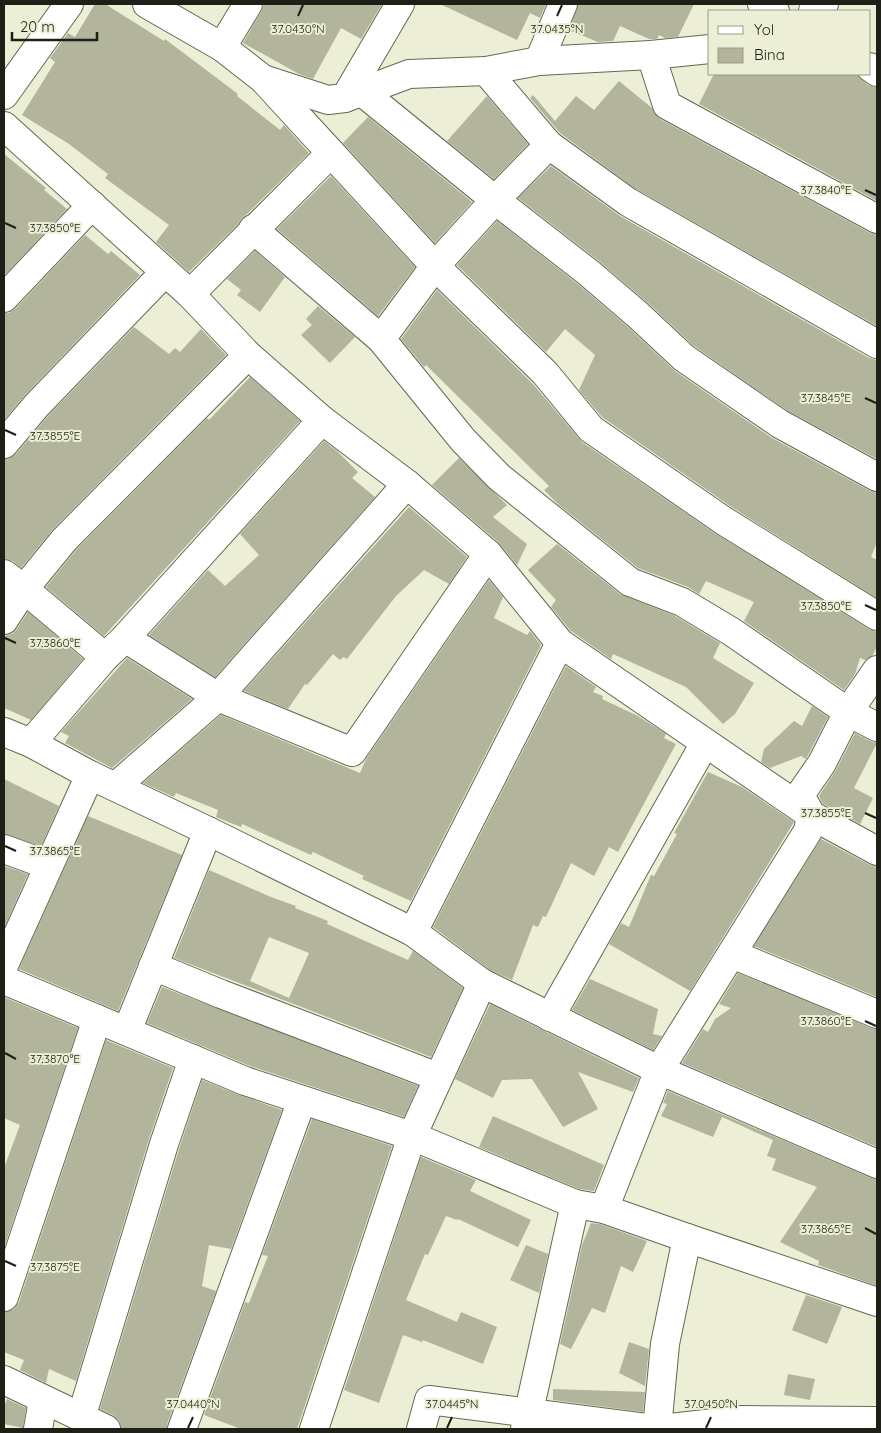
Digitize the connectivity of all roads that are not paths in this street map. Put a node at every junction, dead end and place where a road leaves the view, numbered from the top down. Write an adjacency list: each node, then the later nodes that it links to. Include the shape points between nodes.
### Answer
1 (69, 4): 14 (street)
2 (147, 4): 8 (street)
3 (248, 4): 8 (street)
4 (400, 4): 15 (street)
5 (563, 4): 11 (street)
6 (762, 4): 7 (street)
7 (773, 10)
8 (222, 47): 13 (street)
9 (708, 49): 10 (street)
10 (651, 55): 11 (street); 21 (street, via 668,104)
11 (539, 61): 12 (street)
12 (486, 71): 15 (street, via 409,74); 17 (street)
13 (263, 79): 15 (street, via 328,100); 18 (street)
14 (4, 95)
15 (353, 95): 19 (street)
16 (4, 126): 20 (street)
17 (549, 145): 19 (street); 28 (street, via 628,202)
18 (331, 153): 22 (street); 23 (street)
19 (495, 200): 23 (street); 32 (street, via 589,273 684,358 780,424)
20 (92, 205): 24 (street); 26 (street)
21 (877, 219)
22 (253, 229): 25 (street); 27 (street)
23 (436, 266): 27 (street); 36 (street, via 545,373 591,429 724,520)
24 (165, 272): 25 (street); 31 (street, via 36,406)
25 (190, 294): 29 (street)
26 (4, 298)
27 (381, 339): 43 (street, via 464,440 522,496 630,582 682,602 732,632)
28 (877, 344)
29 (248, 355): 30 (street); 35 (street, via 64,540)
30 (322, 420): 33 (street); 38 (street)
31 (4, 444)
32 (877, 477)
33 (407, 484): 34 (street); 42 (street)
34 (488, 554): 39 (street); 42 (street, via 352,752)
35 (14, 581): 37 (street); 40 (street)
36 (877, 616)
37 (4, 620)
38 (125, 638): 40 (street); 42 (street)
39 (560, 643): 47 (street); 55 (street)
40 (105, 657): 46 (street)
41 (877, 670): 43 (street)
42 (218, 697): 49 (street)
43 (848, 712): 44 (street); 50 (street, via 822,763 800,795)
44 (877, 727)
45 (4, 732): 46 (street)
46 (31, 743): 48 (street)
47 (705, 743): 50 (street); 62 (street)
48 (90, 775): 49 (street); 54 (street)
49 (116, 786): 51 (street)
50 (811, 815): 53 (street); 56 (street, via 808,831)
51 (208, 831): 55 (street); 58 (street)
52 (4, 849): 54 (street)
53 (877, 851)
54 (48, 865): 57 (street)
55 (413, 932): 60 (street)
56 (732, 954): 61 (street); 66 (street)
57 (4, 965)
58 (153, 966): 64 (street); 67 (street)
59 (4, 980): 63 (street)
60 (482, 983): 62 (street); 67 (street)
61 (877, 1014)
62 (550, 1016): 66 (street)
63 (97, 1019): 64 (street); 74 (street)
64 (127, 1031): 65 (street)
65 (193, 1059): 68 (street); 78 (street)
66 (659, 1070): 70 (street); 72 (street)
67 (438, 1077): 69 (street)
68 (302, 1100): 69 (street); 83 (street)
69 (412, 1136): 71 (street); 84 (street)
70 (877, 1164)
71 (575, 1204): 72 (street); 79 (street)
72 (604, 1209): 73 (street)
73 (686, 1238): 75 (street); 86 (street, via 664,1344)
74 (4, 1297)
75 (877, 1302)
76 (4, 1380): 77 (street)
77 (43, 1400): 78 (street); 81 (street)
78 (81, 1418): 82 (street)
79 (527, 1421): 85 (street, via 429,1400); 86 (street)
80 (877, 1421): 86 (street, via 740,1420)
81 (38, 1429)
82 (106, 1429)
83 (182, 1429)
84 (314, 1429)
85 (421, 1429)
86 (657, 1429)

